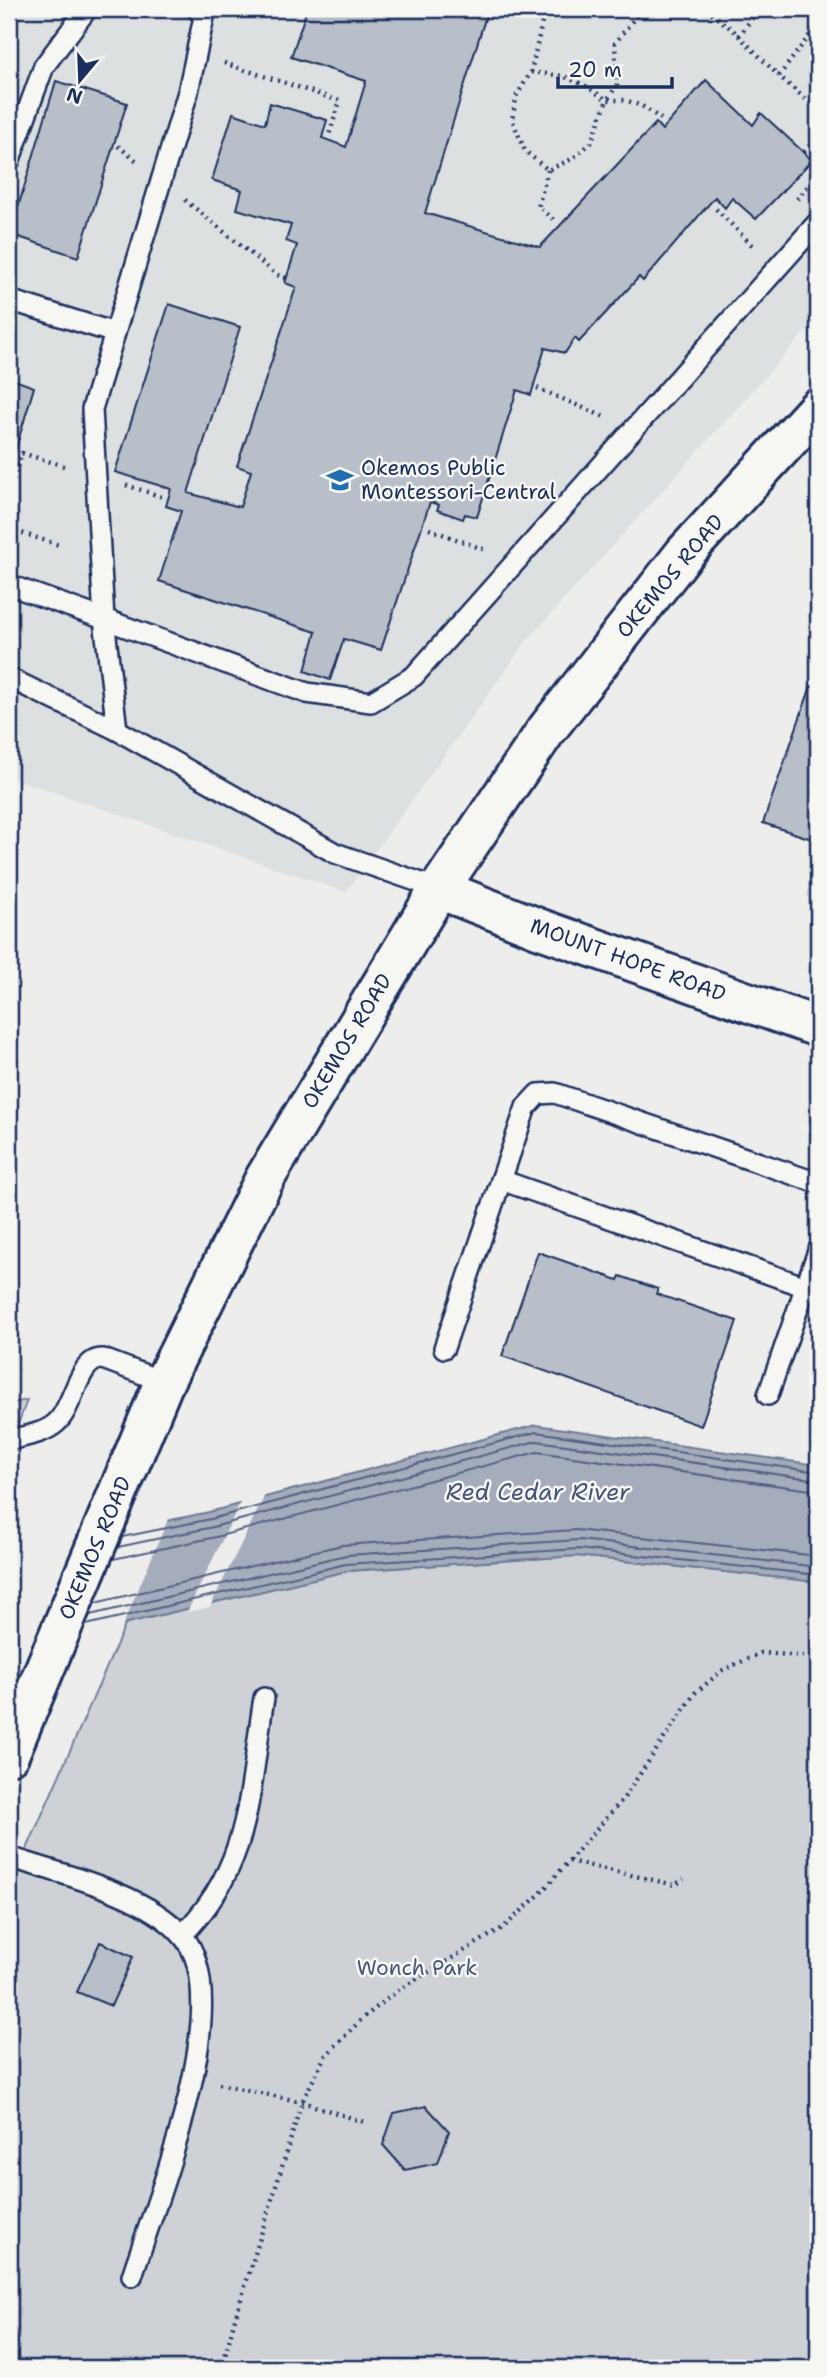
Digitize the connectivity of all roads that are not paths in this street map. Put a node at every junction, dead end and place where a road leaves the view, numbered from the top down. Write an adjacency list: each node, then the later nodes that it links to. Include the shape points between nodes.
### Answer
1 (87, 9): 3 (lane, via 44,66)
2 (197, 9): 6 (lane, via 204,17 196,54)
3 (9, 162)
4 (818, 222): 9 (lane, via 414,676 371,702 307,694)
5 (9, 300): 6 (lane)
6 (115, 333): 9 (lane, via 92,409)
7 (818, 408): 12 (main road, OKEMOS ROAD, via 684,554 545,732)
8 (9, 585): 9 (lane)
9 (104, 619): 11 (lane)
10 (9, 678): 11 (lane)
11 (117, 730): 12 (lane, via 335,853)
12 (439, 889): 13 (main road, MOUNT HOPE ROAD); 19 (main road, OKEMOS ROAD, via 265,1178)
13 (818, 1027)
14 (501, 1180): 15 (lane, via 526,1107 531,1099 547,1092); 17 (lane); 18 (lane)
15 (818, 1183)
16 (818, 1251): 17 (lane)
17 (806, 1287): 20 (lane)
18 (444, 1348)
19 (164, 1382): 21 (lane, via 103,1359 93,1360 86,1365 57,1422 43,1431); 23 (main road, OKEMOS ROAD)
20 (768, 1395)
21 (9, 1440)
22 (264, 1698): 25 (lane, via 244,1825 232,1867 202,1915)
23 (14, 1743)
24 (9, 1857): 25 (lane, via 111,1890)
25 (182, 1935): 26 (lane, via 201,1972 194,2079)
26 (132, 2276)

